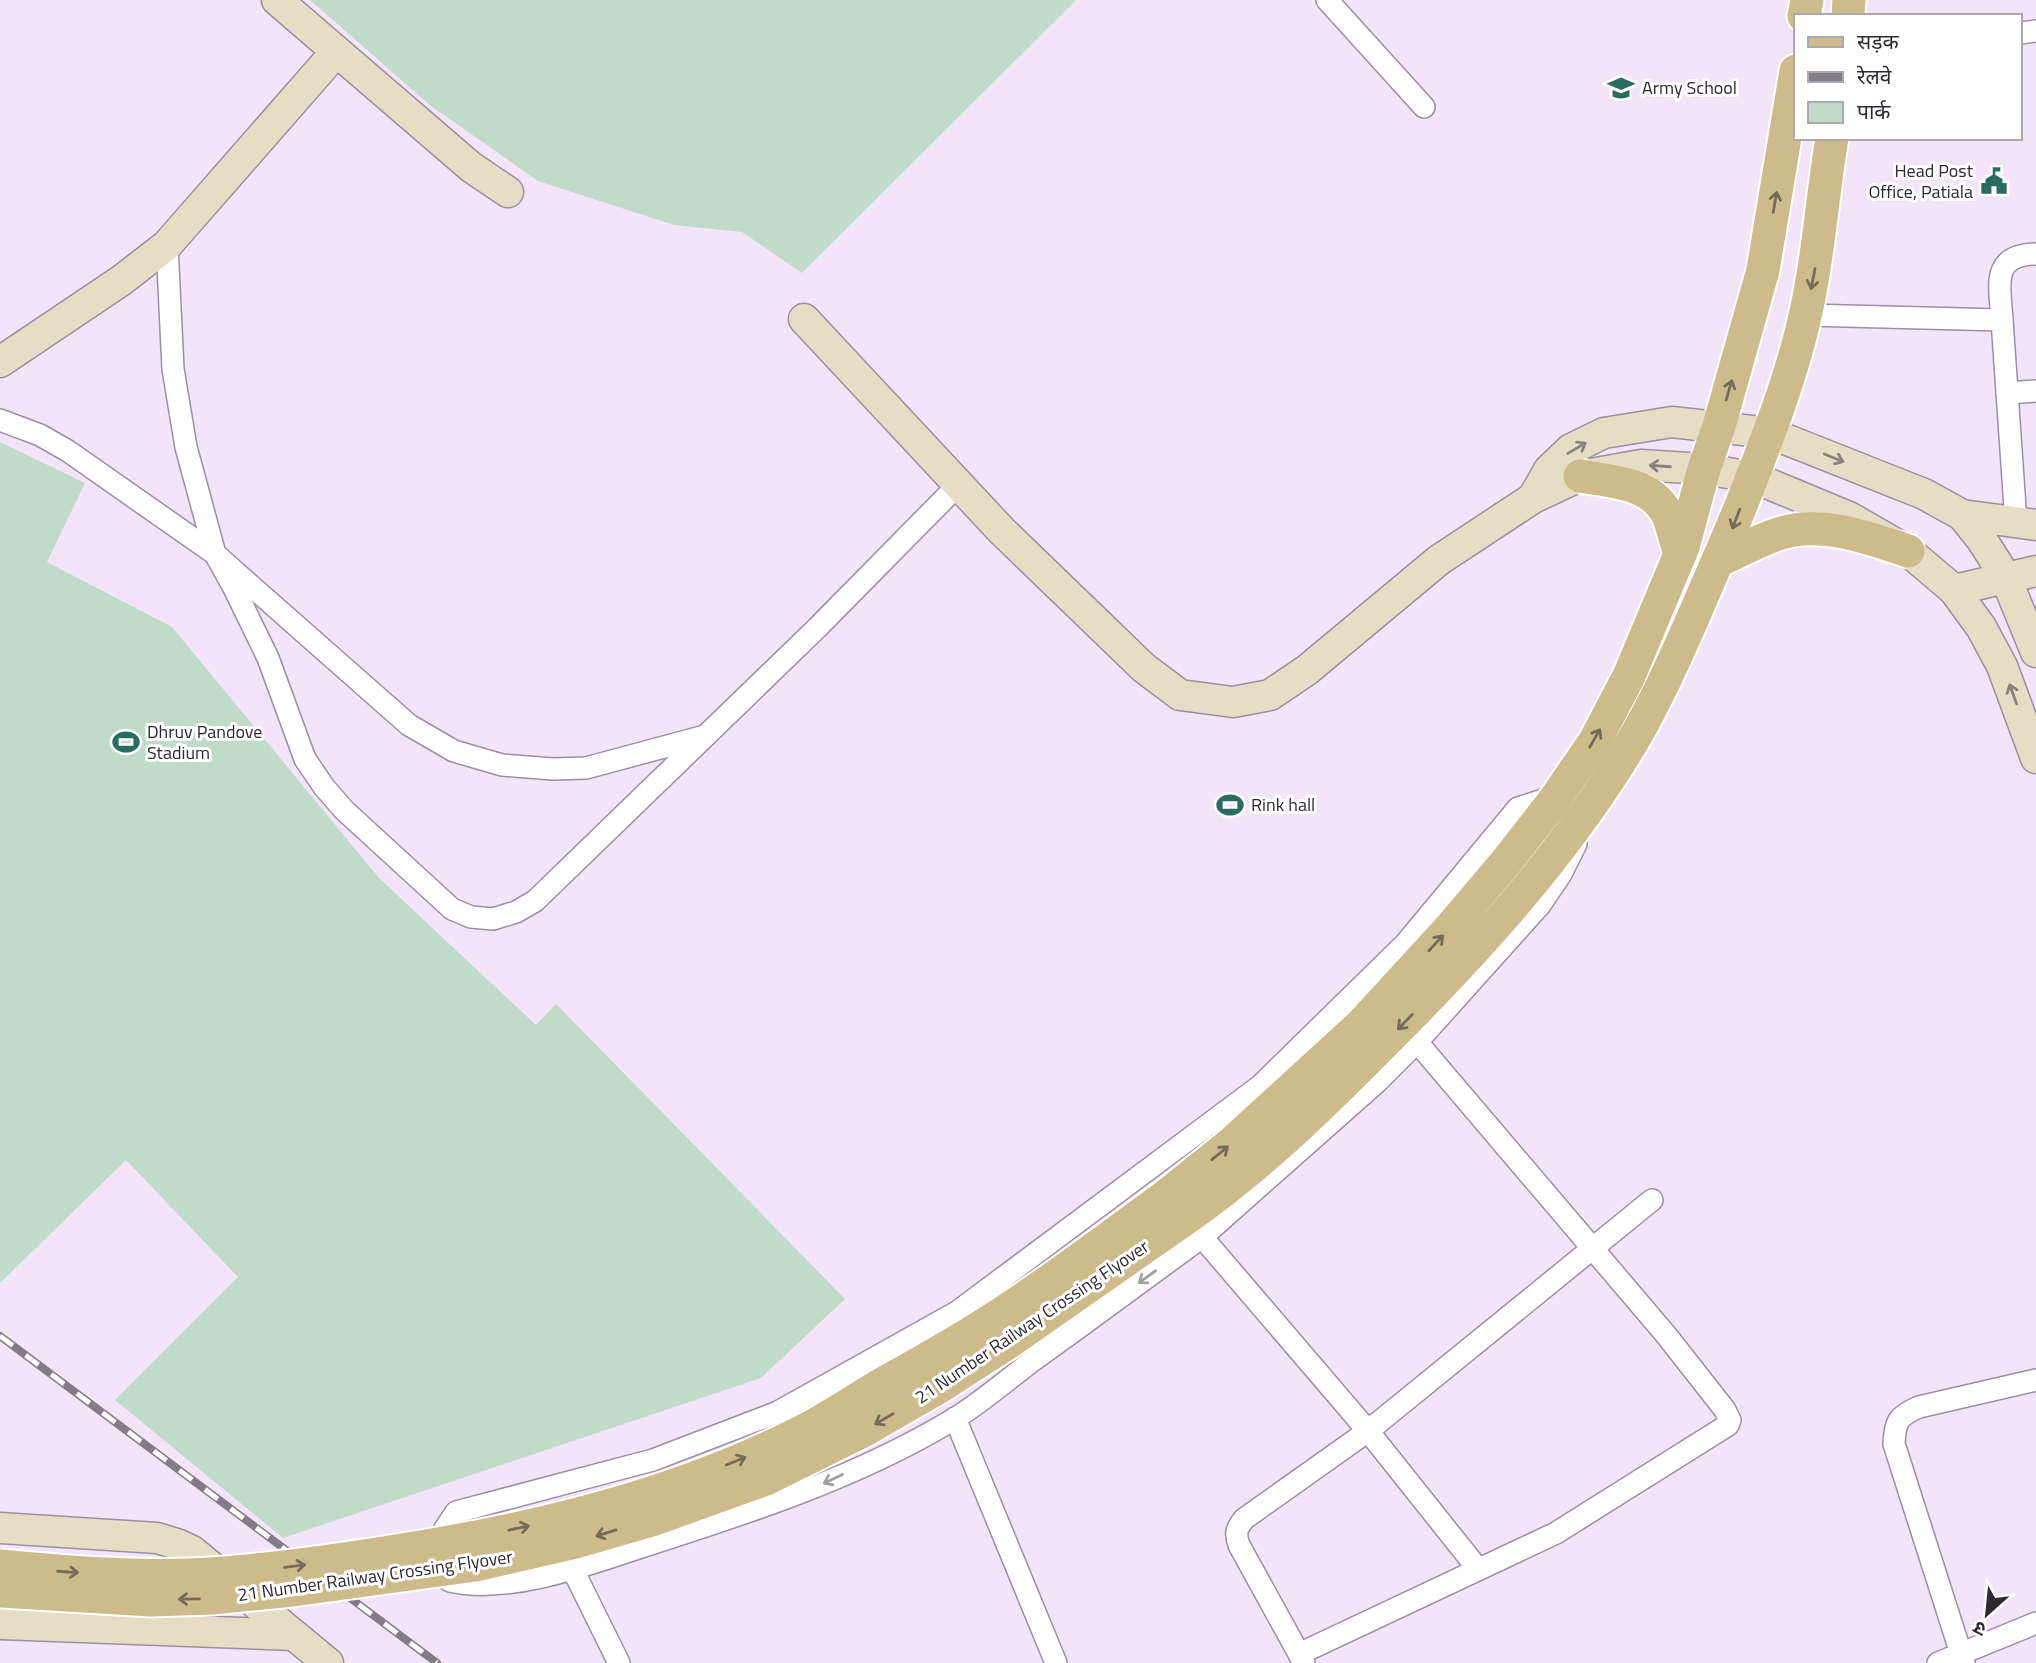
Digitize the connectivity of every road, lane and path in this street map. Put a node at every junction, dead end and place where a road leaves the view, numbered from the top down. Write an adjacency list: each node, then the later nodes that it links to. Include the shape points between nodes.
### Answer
1 (277, 0): 3 (street)
2 (1328, 0): 5 (street)
3 (336, 52): 7 (street, via 471,167); 8 (street)
4 (1794, 83): 17 (main road, 21 Number Railway Crossing Flyover, one-way to 4, via 1763,270)
5 (1424, 107)
6 (1832, 140): 10 (main road, 21 Number Railway Crossing Flyover, one-way to 10)
7 (508, 192)
8 (167, 245): 13 (street); 27 (street, via 179,411)
9 (2036, 254): 12 (street, via 2010,259 2003,267 1999,276)
10 (1806, 315): 12 (street); 18 (main road, 21 Number Railway Crossing Flyover)
11 (804, 319): 22 (street)
12 (2002, 320): 15 (street)
13 (0, 362)
14 (2036, 391): 15 (street)
15 (2007, 393): 25 (street)
16 (0, 420): 27 (street, via 68,451)
17 (1719, 426): 18 (street); 19 (main road, 21 Number Railway Crossing Flyover); 23 (street, one-way to 17, via 1549,470 1564,456 1604,433 1672,422)
18 (1770, 433): 21 (main road, 21 Number Railway Crossing Flyover); 24 (street, one-way to 24, via 1924,494)
19 (1704, 469): 20 (street, one-way to 20, via 1641,465); 21 (street); 28 (main road, 21 Number Railway Crossing Flyover)
20 (1580, 476): 23 (street); 28 (main road, via 1650,493 1668,515)
21 (1752, 477): 26 (street, via 1849,517); 29 (main road, 21 Number Railway Crossing Flyover, one-way to 29)
22 (958, 484): 23 (street, via 1144,668 1180,695 1233,702 1270,695 1307,670 1439,560); 34 (street)
23 (1533, 498)
24 (1962, 515): 25 (street); 31 (street)
25 (2026, 524)
26 (1908, 551): 29 (main road, via 1854,532 1807,529 1777,534); 32 (street)
27 (215, 554): 34 (street, via 409,724 454,751 502,765 586,768); 34 (street, via 268,658 305,759 324,787 372,838 452,909 471,917 493,919 535,901)
28 (1680, 554): 36 (main road, 21 Number Railway Crossing Flyover, one-way to 28, via 1595,741 1629,676)
29 (1720, 560): 37 (main road, 21 Number Railway Crossing Flyover, via 1660,693)
30 (2036, 570): 31 (street)
31 (2006, 576): 32 (street); 33 (street)
32 (1954, 590): 35 (street, one-way to 32, via 2003,666)
33 (2036, 652)
34 (707, 735)
35 (2036, 758)
36 (1558, 795): 40 (main road, 21 Number Railway Crossing Flyover, one-way to 36, via 1233,1142 1362,1024 1506,862); 45 (street, via 1518,808 1406,943 1260,1086 957,1312 778,1412)
37 (1585, 816): 38 (street, via 1573,854 1540,905); 40 (main road, 21 Number Railway Crossing Flyover, one-way to 40, via 1475,949 1312,1116 1211,1201)
38 (1417, 1042): 40 (street, via 1377,1082); 41 (street)
39 (1652, 1199): 41 (street)
40 (1185, 1217): 43 (street, one-way to 43); 44 (street); 48 (main road, 21 Number Railway Crossing Flyover, one-way to 40, bridge, via 140,1575 269,1569 451,1543 613,1506 687,1481 803,1432 1022,1300); 51 (main road, 21 Number Railway Crossing Flyover, one-way to 51, bridge, via 1006,1344 863,1431 766,1479 652,1520 476,1565 293,1590 151,1600)
41 (1592, 1249): 44 (street); 49 (street, via 1667,1336 1730,1420 1578,1521)
42 (2036, 1380): 55 (street, via 1919,1407 1904,1413 1895,1426 1894,1444)
43 (955, 1418): 47 (street, one-way to 47, via 821,1484); 58 (street)
44 (1368, 1431): 49 (street); 56 (street, via 1237,1527 1239,1545)
45 (653, 1460): 47 (street, via 635,1486 636,1514 659,1531); 50 (street, via 456,1512 441,1535 450,1581 468,1586)
46 (0, 1528): 54 (street, via 157,1538 177,1544 192,1551)
47 (682, 1534): 50 (street)
48 (0, 1566)
49 (1478, 1569): 56 (street)
50 (573, 1570): 57 (street)
51 (0, 1591)
52 (2036, 1622): 55 (street)
53 (0, 1624): 54 (street)
54 (306, 1652)
55 (1963, 1658): 59 (street)
56 (1301, 1659)
57 (619, 1663)
58 (1056, 1663)
59 (1938, 1663)

